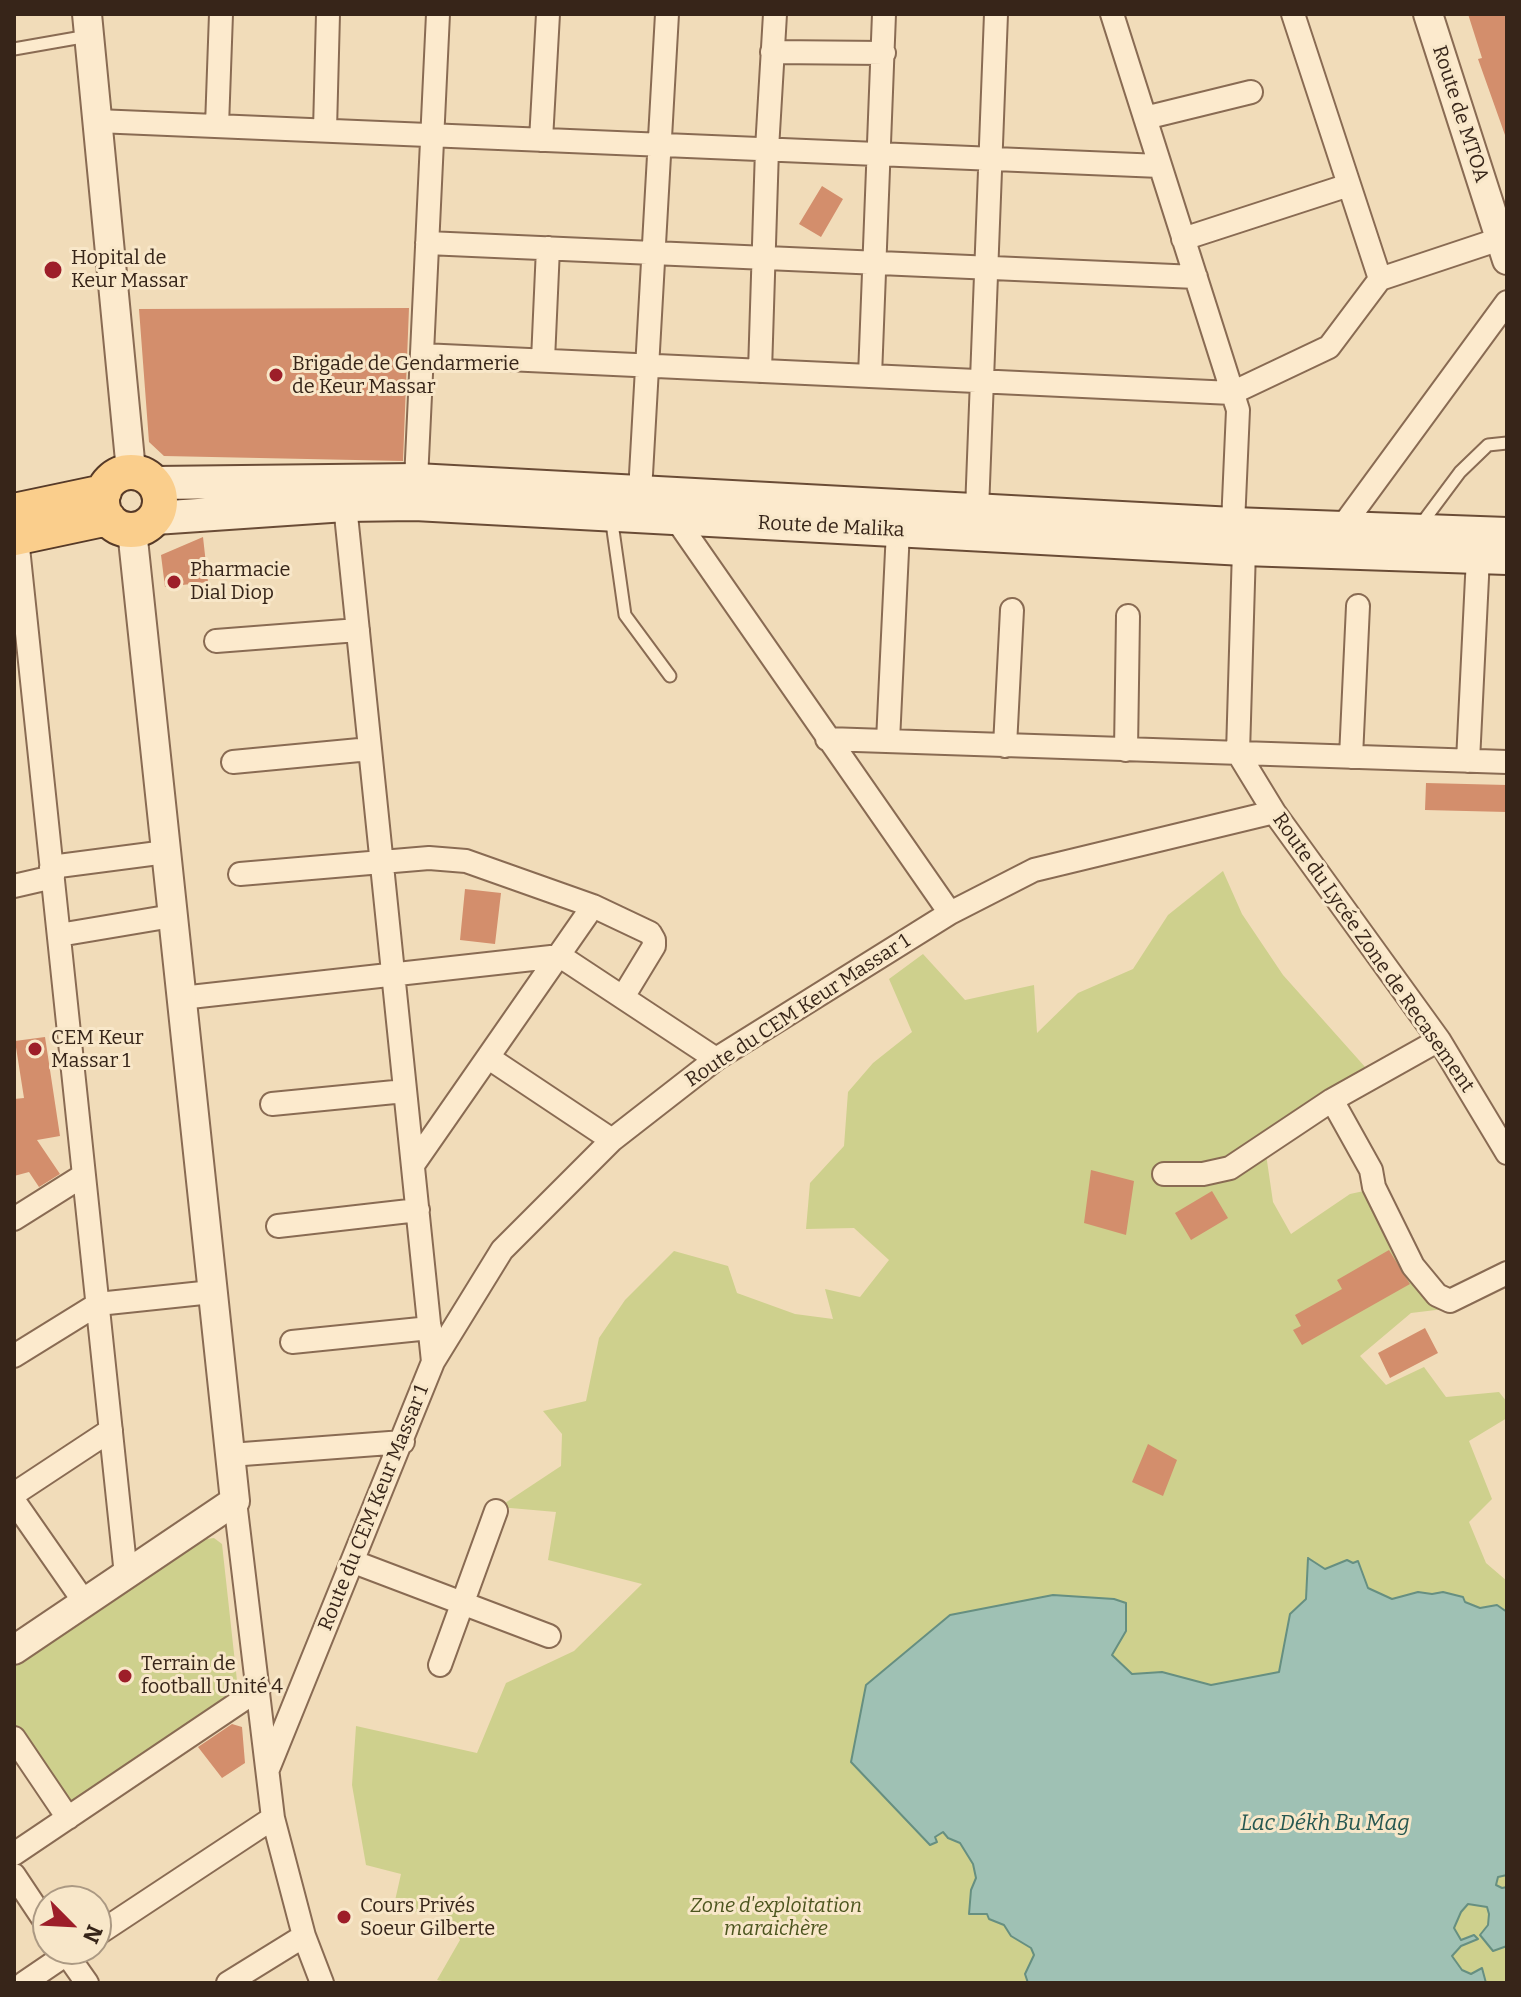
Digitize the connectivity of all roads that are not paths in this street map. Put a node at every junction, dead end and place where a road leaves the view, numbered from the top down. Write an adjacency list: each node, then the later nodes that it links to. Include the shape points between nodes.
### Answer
1 (221, 14): 19 (street)
2 (328, 14): 20 (street)
3 (438, 14): 21 (street)
4 (548, 14): 22 (street)
5 (667, 14): 23 (street)
6 (775, 14): 14 (street)
7 (884, 14): 15 (street)
8 (996, 14): 26 (street)
9 (1112, 14): 17 (street)
10 (1293, 14): 28 (street)
11 (1428, 14): 32 (street, Route de MTOA)
12 (88, 25): 13 (lane); 18 (street)
13 (14, 49)
14 (772, 52): 15 (street); 24 (street)
15 (884, 53): 25 (street)
16 (1251, 92): 17 (street)
17 (1145, 118): 27 (street)
18 (97, 121): 19 (street); 48 (street)
19 (217, 126): 20 (street)
20 (325, 130): 21 (street)
21 (432, 135): 22 (street); 30 (street)
22 (541, 140): 23 (street)
23 (659, 145): 24 (street); 33 (street)
24 (767, 149): 25 (street); 34 (street)
25 (879, 154): 26 (street); 35 (street)
26 (992, 159): 27 (street); 36 (street)
27 (1160, 166): 29 (street)
28 (1349, 185): 29 (street); 38 (street)
29 (1183, 239): 37 (street)
30 (427, 243): 31 (street); 40 (street)
31 (548, 248): 33 (street); 41 (street)
32 (1504, 249): 38 (street)
33 (654, 253): 34 (street); 42 (street)
34 (764, 258): 35 (street); 43 (street)
35 (875, 263): 36 (street); 44 (street)
36 (986, 268): 37 (street); 45 (street)
37 (1196, 277): 46 (street)
38 (1380, 279): 46 (street, via 1329,347)
39 (1507, 302): 56 (street)
40 (422, 355): 41 (street); 49 (street)
41 (543, 360): 42 (street)
42 (647, 366): 43 (street); 50 (street)
43 (760, 371): 44 (street)
44 (870, 376): 45 (street)
45 (982, 381): 46 (street); 52 (street)
46 (1232, 393): 61 (street, via 1238,410)
47 (1507, 443): 59 (lane, via 1488,445 1460,472)
48 (143, 477): 49 (main road, Route de Malika); 53 (main road, via 114,477); 53 (main road, via 161,501)
49 (416, 480): 50 (main road, Route de Malika)
50 (640, 492): 52 (main road, Route de Malika)
51 (345, 505): 53 (main road, Route de Malika); 54 (main road, Route de Malika); 66 (street)
52 (977, 510): 61 (main road, Route de Malika)
53 (124, 514): 57 (main road, Route de Malika); 81 (street)
54 (611, 515): 55 (main road, Route de Malika); 68 (lane, via 625,615)
55 (676, 519): 58 (main road, Route de Malika); 70 (street)
56 (1342, 527): 59 (main road, Route de Malika); 61 (main road, Route de Malika)
57 (15, 529): 69 (street)
58 (898, 530): 61 (main road, Route de Malika); 71 (street)
59 (1417, 530): 60 (main road, Route de Malika)
60 (1507, 534)
61 (1238, 536): 62 (main road, Route de Malika); 75 (street)
62 (1493, 558): 77 (street)
63 (1358, 606): 76 (street)
64 (1012, 610): 72 (street)
65 (1128, 616): 74 (street)
66 (358, 630): 67 (street); 73 (street)
67 (216, 641)
68 (670, 676)
69 (23, 677): 83 (street)
70 (827, 739): 71 (street); 87 (street)
71 (888, 741): 72 (street)
72 (1005, 746): 74 (street)
73 (370, 749): 78 (street); 82 (street)
74 (1126, 750): 75 (street)
75 (1238, 753): 76 (street); 80 (street, Route du Lycée Zone de Recasement)
76 (1351, 757): 77 (street)
77 (1468, 761): 79 (street)
78 (233, 762)
79 (1507, 762)
80 (1274, 812): 87 (street, Route du CEM Keur Massar 1, via 1034,870); 94 (street, Route du Lycée Zone de Recasement)
81 (166, 852): 83 (street); 88 (street)
82 (382, 862): 84 (street); 86 (street, via 466,861); 91 (street)
83 (52, 872): 85 (street); 89 (street)
84 (240, 874)
85 (14, 886)
86 (593, 906): 90 (street); 92 (street, via 646,930 654,940)
87 (950, 913): 96 (street, Route du CEM Keur Massar 1)
88 (172, 916): 89 (street); 93 (street)
89 (59, 935): 104 (street)
90 (560, 956): 91 (street); 92 (street); 95 (street)
91 (393, 974): 93 (street); 97 (street)
92 (623, 997): 96 (street)
93 (181, 998): 109 (street)
94 (1439, 1040): 98 (street); 101 (street, Route du Lycée Zone de Recasement)
95 (489, 1058): 100 (street); 102 (street)
96 (716, 1059): 100 (street, Route du CEM Keur Massar 1)
97 (405, 1091): 99 (street); 102 (street)
98 (1332, 1100): 103 (street, via 1230,1168); 108 (street, via 1371,1170 1374,1187 1413,1266 1437,1295 1450,1301)
99 (272, 1104)
100 (612, 1140): 114 (street, Route du CEM Keur Massar 1, via 502,1250)
101 (1507, 1153)
102 (413, 1165): 105 (street)
103 (1164, 1174)
104 (84, 1175): 106 (street); 110 (street)
105 (418, 1210): 107 (street); 111 (street)
106 (14, 1219)
107 (278, 1226)
108 (1507, 1273)
109 (212, 1292): 110 (street); 117 (street)
110 (98, 1304): 113 (street); 115 (street)
111 (430, 1328): 112 (street); 114 (street)
112 (292, 1342)
113 (14, 1356)
114 (433, 1362): 116 (street, Route du CEM Keur Massar 1)
115 (111, 1430): 118 (street); 123 (street)
116 (403, 1442): 117 (street); 122 (street, Route du CEM Keur Massar 1)
117 (230, 1455): 120 (street)
118 (14, 1494)
119 (14, 1501): 124 (street)
120 (235, 1501): 123 (street); 129 (street)
121 (496, 1511): 125 (street)
122 (354, 1562): 125 (street); 131 (street, Route du CEM Keur Massar 1)
123 (126, 1575): 124 (street)
124 (85, 1603): 127 (street)
125 (462, 1603): 126 (street); 128 (street)
126 (549, 1636)
127 (14, 1650)
128 (440, 1665)
129 (259, 1689): 131 (street); 132 (street)
130 (14, 1738): 132 (street)
131 (268, 1769): 133 (street)
132 (68, 1818): 134 (street)
133 (273, 1818): 137 (street); 138 (street)
134 (14, 1854)
135 (14, 1875): 136 (street)
136 (32, 1902)
137 (112, 1924)
138 (304, 1936): 143 (street); 144 (street)
139 (49, 1965): 141 (street)
140 (76, 1965): 142 (street)
141 (24, 1983)
142 (87, 1983)
143 (228, 1983)
144 (322, 1983)

